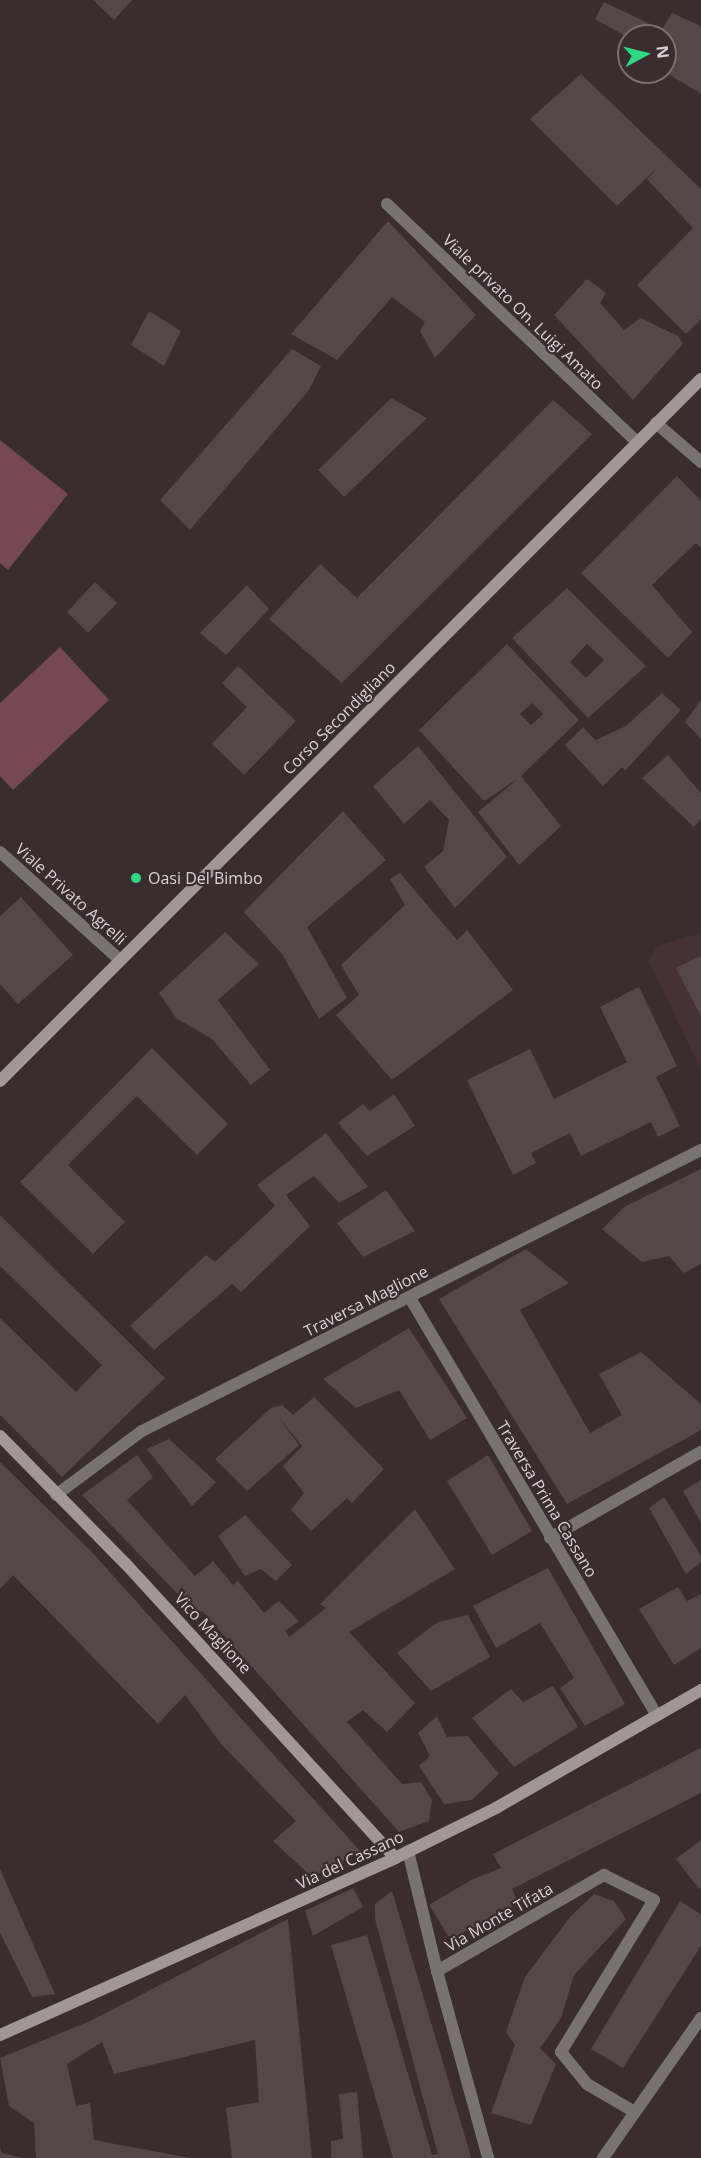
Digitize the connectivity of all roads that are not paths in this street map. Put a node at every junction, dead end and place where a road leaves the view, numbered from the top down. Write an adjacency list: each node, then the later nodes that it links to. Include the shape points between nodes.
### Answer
1 (387, 204): 4 (street, Viale privato On. Luigi Amato)
2 (701, 379): 3 (main road, Corso Secondigliano)
3 (656, 423): 4 (main road, Corso Secondigliano); 5 (street)
4 (637, 442): 7 (main road, Corso Secondigliano)
5 (701, 462)
6 (0, 852): 7 (street, Viale Privato Agrelli)
7 (120, 960): 8 (main road, Corso Secondigliano)
8 (0, 1081)
9 (701, 1150): 10 (street, Traversa Maglione)
10 (410, 1298): 13 (street, Traversa Maglione, via 142,1431); 14 (street, Traversa Prima Cassano)
11 (0, 1436): 13 (main road, Vico Maglione)
12 (701, 1452): 14 (street)
13 (56, 1495): 18 (main road, Vico Maglione, via 133,1571)
14 (550, 1538): 16 (street, Traversa Prima Cassano)
15 (701, 1690): 16 (main road, Via del Cassano)
16 (657, 1715): 17 (main road, Via del Cassano, via 496,1808)
17 (408, 1851): 18 (main road, Via del Cassano); 19 (street, Via Monte Tifata)
18 (395, 1858): 21 (main road, Via del Cassano)
19 (437, 1971): 22 (street, Via Monte Tifata, via 604,1875 654,1900 561,2052 587,2084); 23 (street)
20 (701, 2018): 22 (street)
21 (0, 2035)
22 (633, 2111): 24 (street)
23 (488, 2158)
24 (603, 2158)

